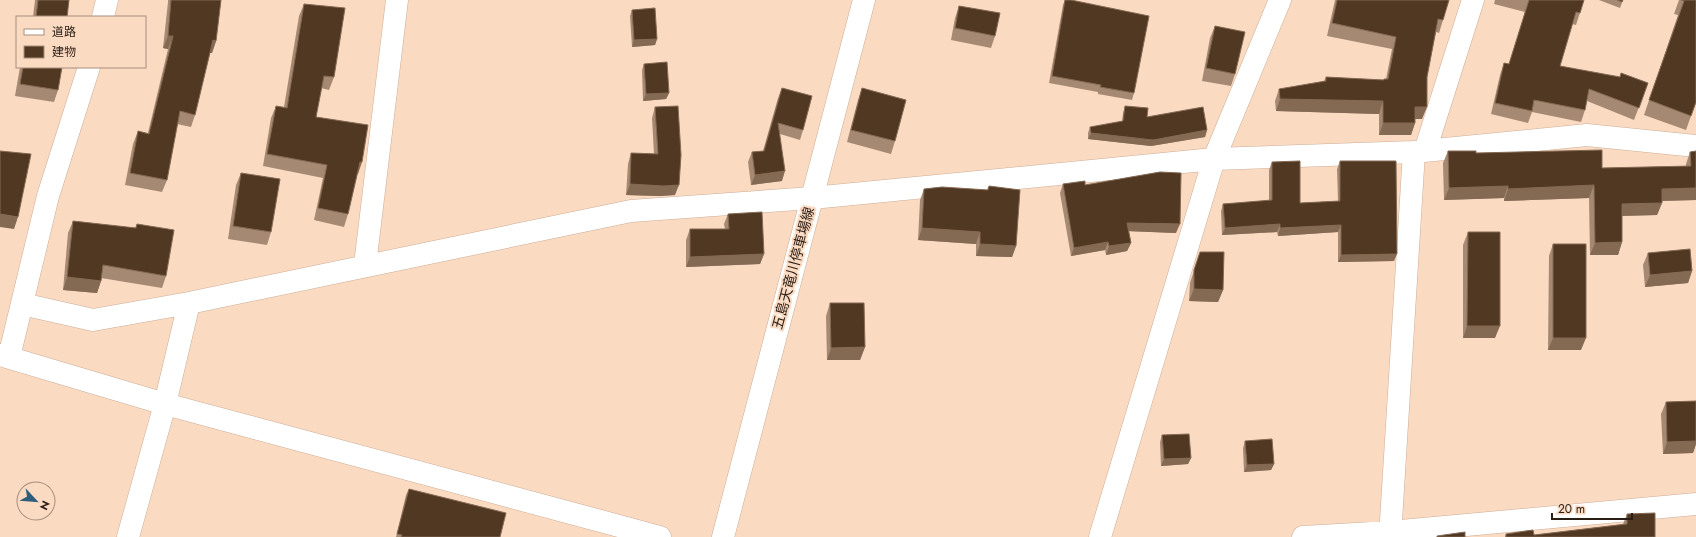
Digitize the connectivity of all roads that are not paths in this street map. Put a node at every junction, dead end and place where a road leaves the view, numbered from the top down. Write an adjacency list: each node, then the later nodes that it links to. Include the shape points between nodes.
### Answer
1 (107, 0): 6 (street)
2 (397, 0): 12 (street)
3 (864, 0): 11 (street, 五島天竜川停車場線)
4 (1280, 0): 10 (street)
5 (1473, 0): 9 (street)
6 (103, 16)
7 (89, 68): 14 (street, via 48,196)
8 (1696, 146): 9 (street, via 1587,135)
9 (1420, 152): 10 (street); 18 (street)
10 (1214, 159): 11 (street); 22 (street)
11 (812, 198): 12 (street, via 631,211); 21 (street, 五島天竜川停車場線)
12 (364, 266): 13 (street)
13 (189, 303): 14 (street, via 93,320); 16 (street)
14 (22, 304): 15 (street)
15 (4, 356): 16 (street)
16 (165, 404): 19 (street); 20 (street)
17 (1696, 504): 18 (street)
18 (1390, 534): 23 (street)
19 (128, 537)
20 (660, 537)
21 (723, 537)
22 (1100, 537)
23 (1303, 537)

